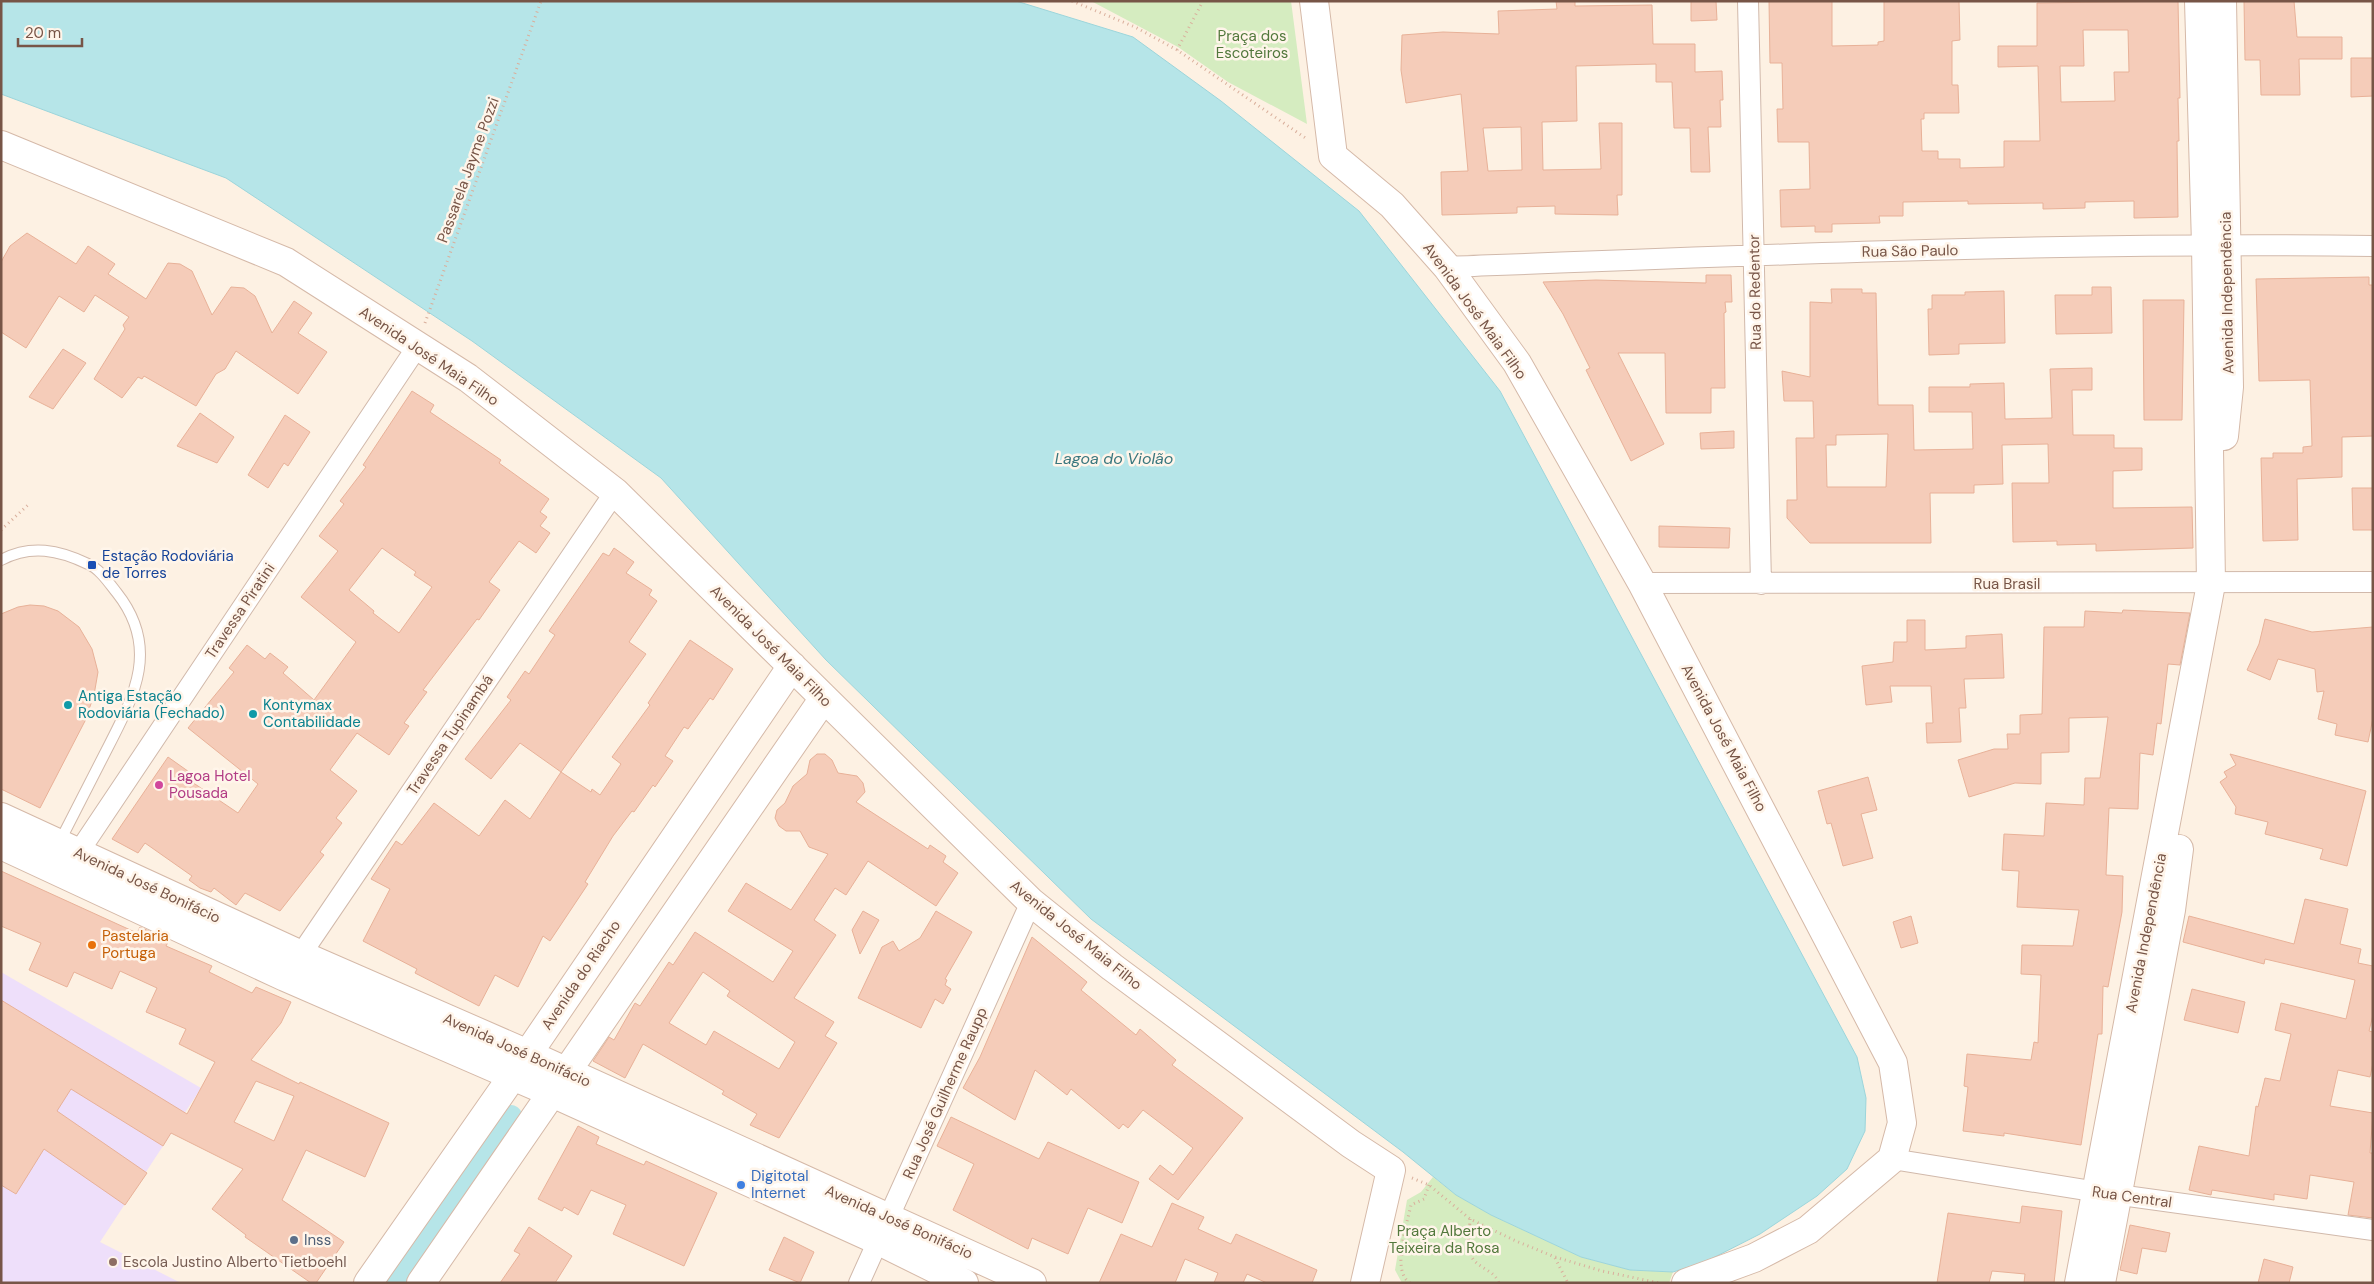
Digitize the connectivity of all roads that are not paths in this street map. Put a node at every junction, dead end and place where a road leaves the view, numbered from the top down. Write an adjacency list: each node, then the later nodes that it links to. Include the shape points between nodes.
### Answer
1 (1314, 1): 10 (street, Avenida José Maia Filho, via 1333,156 1392,205)
2 (1748, 1): 9 (street, Rua do Redentor)
3 (2200, 1): 5 (street, Avenida Independência)
4 (2222, 1): 5 (street, Avenida Independência)
5 (2212, 52): 7 (street, Avenida Independência)
6 (1, 145): 11 (street, Avenida José Maia Filho, via 286,262)
7 (2216, 244): 8 (street, Rua São Paulo); 9 (street, Rua São Paulo); 17 (street, Avenida Independência, via 2218,387)
8 (2373, 246)
9 (1754, 255): 10 (street, Rua São Paulo); 16 (street, Rua do Redentor)
10 (1446, 267): 15 (street, Avenida José Maia Filho, via 1517,363)
11 (417, 347): 12 (street, Avenida José Maia Filho, via 468,378); 22 (street, Travessa Piratini)
12 (615, 492): 18 (street, Avenida José Maia Filho); 24 (street, Travessa Tupinambá)
13 (1, 560): 22 (lane, via 29,550 51,550 92,565 122,599 139,639 140,663 132,700)
14 (2373, 582): 17 (street, Rua Brasil)
15 (1642, 583): 16 (street, Rua Brasil); 30 (street, Avenida José Maia Filho, via 1893,1063 1902,1123)
16 (1761, 584): 17 (street, Rua Brasil)
17 (2210, 584): 31 (street, Avenida Independência, via 2161,908)
18 (792, 666): 19 (street, Avenida José Maia Filho); 27 (street, Avenida do Riacho)
19 (824, 698): 23 (street, Avenida José Maia Filho); 29 (street)
20 (1, 817): 22 (street, Avenida José Bonifácio)
21 (1, 845): 22 (street, Avenida José Bonifácio)
22 (58, 858): 24 (street, Avenida José Bonifácio); 25 (street, Avenida José Bonifácio)
23 (1031, 902): 32 (street, Rua José Guilherme Raupp); 39 (street, Avenida José Maia Filho, via 1120,973 1391,1170)
24 (301, 955): 25 (street, Travessa Tupinambá); 26 (street, Avenida José Bonifácio)
25 (285, 977): 26 (street, Avenida José Bonifácio)
26 (381, 1005): 27 (street, Avenida José Bonifácio); 28 (street, Avenida José Bonifácio)
27 (528, 1054): 28 (street, Avenida do Riacho); 29 (street, Avenida José Bonifácio)
28 (512, 1077): 29 (street, Avenida José Bonifácio); 34 (street, Avenida do Riacho)
29 (558, 1082): 32 (street, Avenida José Bonifácio); 35 (street)
30 (1892, 1159): 31 (street, Rua Central); 40 (street, via 1808,1230 1754,1258)
31 (2107, 1193): 33 (street, Rua Central); 41 (street, Avenida Independência); 42 (street, Avenida Independência)
32 (883, 1229): 36 (street, Rua José Guilherme Raupp); 37 (street, Avenida José Bonifácio); 38 (street, Avenida José Bonifácio)
33 (2373, 1230)
34 (368, 1283)
35 (421, 1283)
36 (859, 1283)
37 (964, 1283)
38 (1032, 1283)
39 (1365, 1283)
40 (1686, 1283)
41 (2079, 1283)
42 (2101, 1283)

